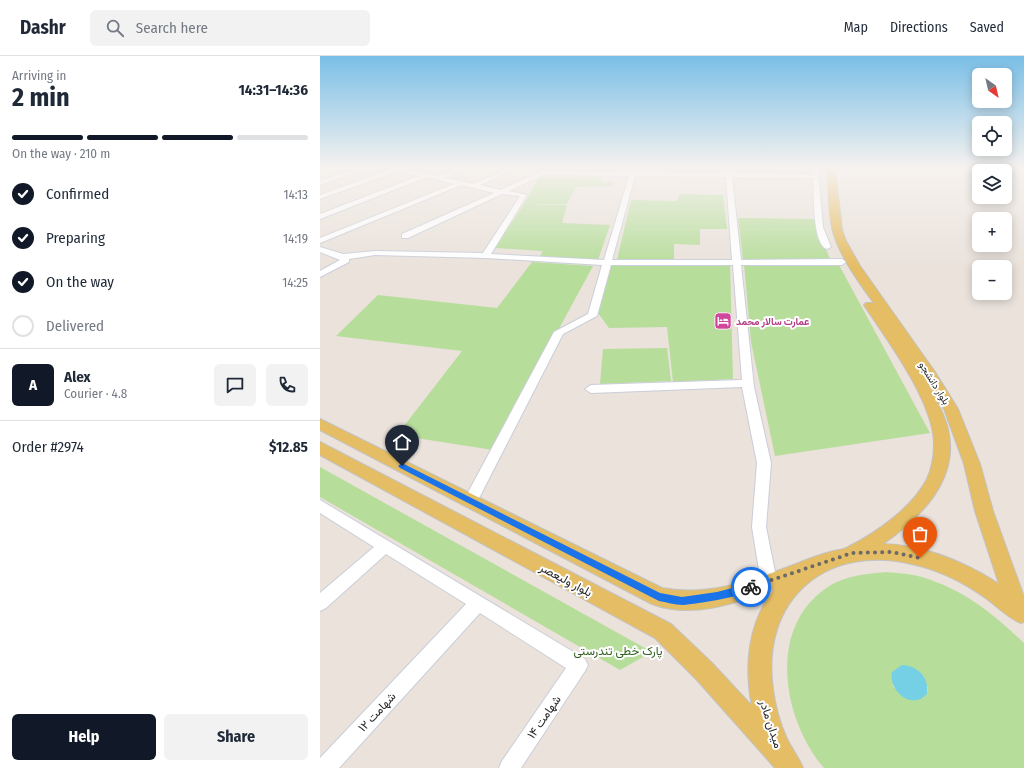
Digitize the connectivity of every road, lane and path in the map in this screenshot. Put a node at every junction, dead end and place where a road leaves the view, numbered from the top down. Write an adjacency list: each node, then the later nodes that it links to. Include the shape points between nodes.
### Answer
1 (360, 201): 10 (street)
2 (417, 201): 12 (street)
3 (481, 201): 11 (street)
4 (520, 201): 15 (street)
5 (624, 201): 19 (street)
6 (731, 201): 18 (street)
7 (819, 201): 13 (street, via 819,227)
8 (824, 201): 17 (main road, بلوار دانشجو, via 831,241)
9 (834, 201): 33 (main road, بلوار دانشجو, via 841,242 951,409)
10 (320, 217)
11 (405, 236)
12 (320, 241)
13 (827, 247)
14 (320, 249): 16 (street)
15 (486, 256): 16 (street, via 375,254); 19 (street)
16 (344, 259): 20 (street)
17 (842, 262): 18 (street); 28 (main road, بلوار دانشجو, via 914,373 941,431 942,461 935,480 912,510 876,540)
18 (737, 263): 19 (street); 21 (street)
19 (606, 264): 25 (street, via 592,316 559,332)
20 (320, 274)
21 (747, 382): 22 (street); 30 (street, via 764,463 759,527)
22 (590, 388)
23 (320, 424): 25 (main road)
24 (320, 448): 34 (main road, بلوار ولیعصر, via 663,632 704,671)
25 (470, 500): 30 (main road, via 659,597 682,601 717,596)
26 (320, 506): 27 (street)
27 (385, 546): 31 (street); 32 (street)
28 (852, 553): 29 (main road, میدان مادر); 33 (main road, میدان مادر, via 892,552 934,562 978,581)
29 (816, 565): 30 (main road); 34 (main road, میدان مادر, via 788,586 768,616 758,656 762,702)
30 (769, 582)
31 (320, 603)
32 (478, 603): 35 (street, شهامت ۱۲); 36 (street, شهامت ۱۴, via 579,665)
33 (1022, 614)
34 (785, 761)
35 (325, 768)
36 (509, 768)

